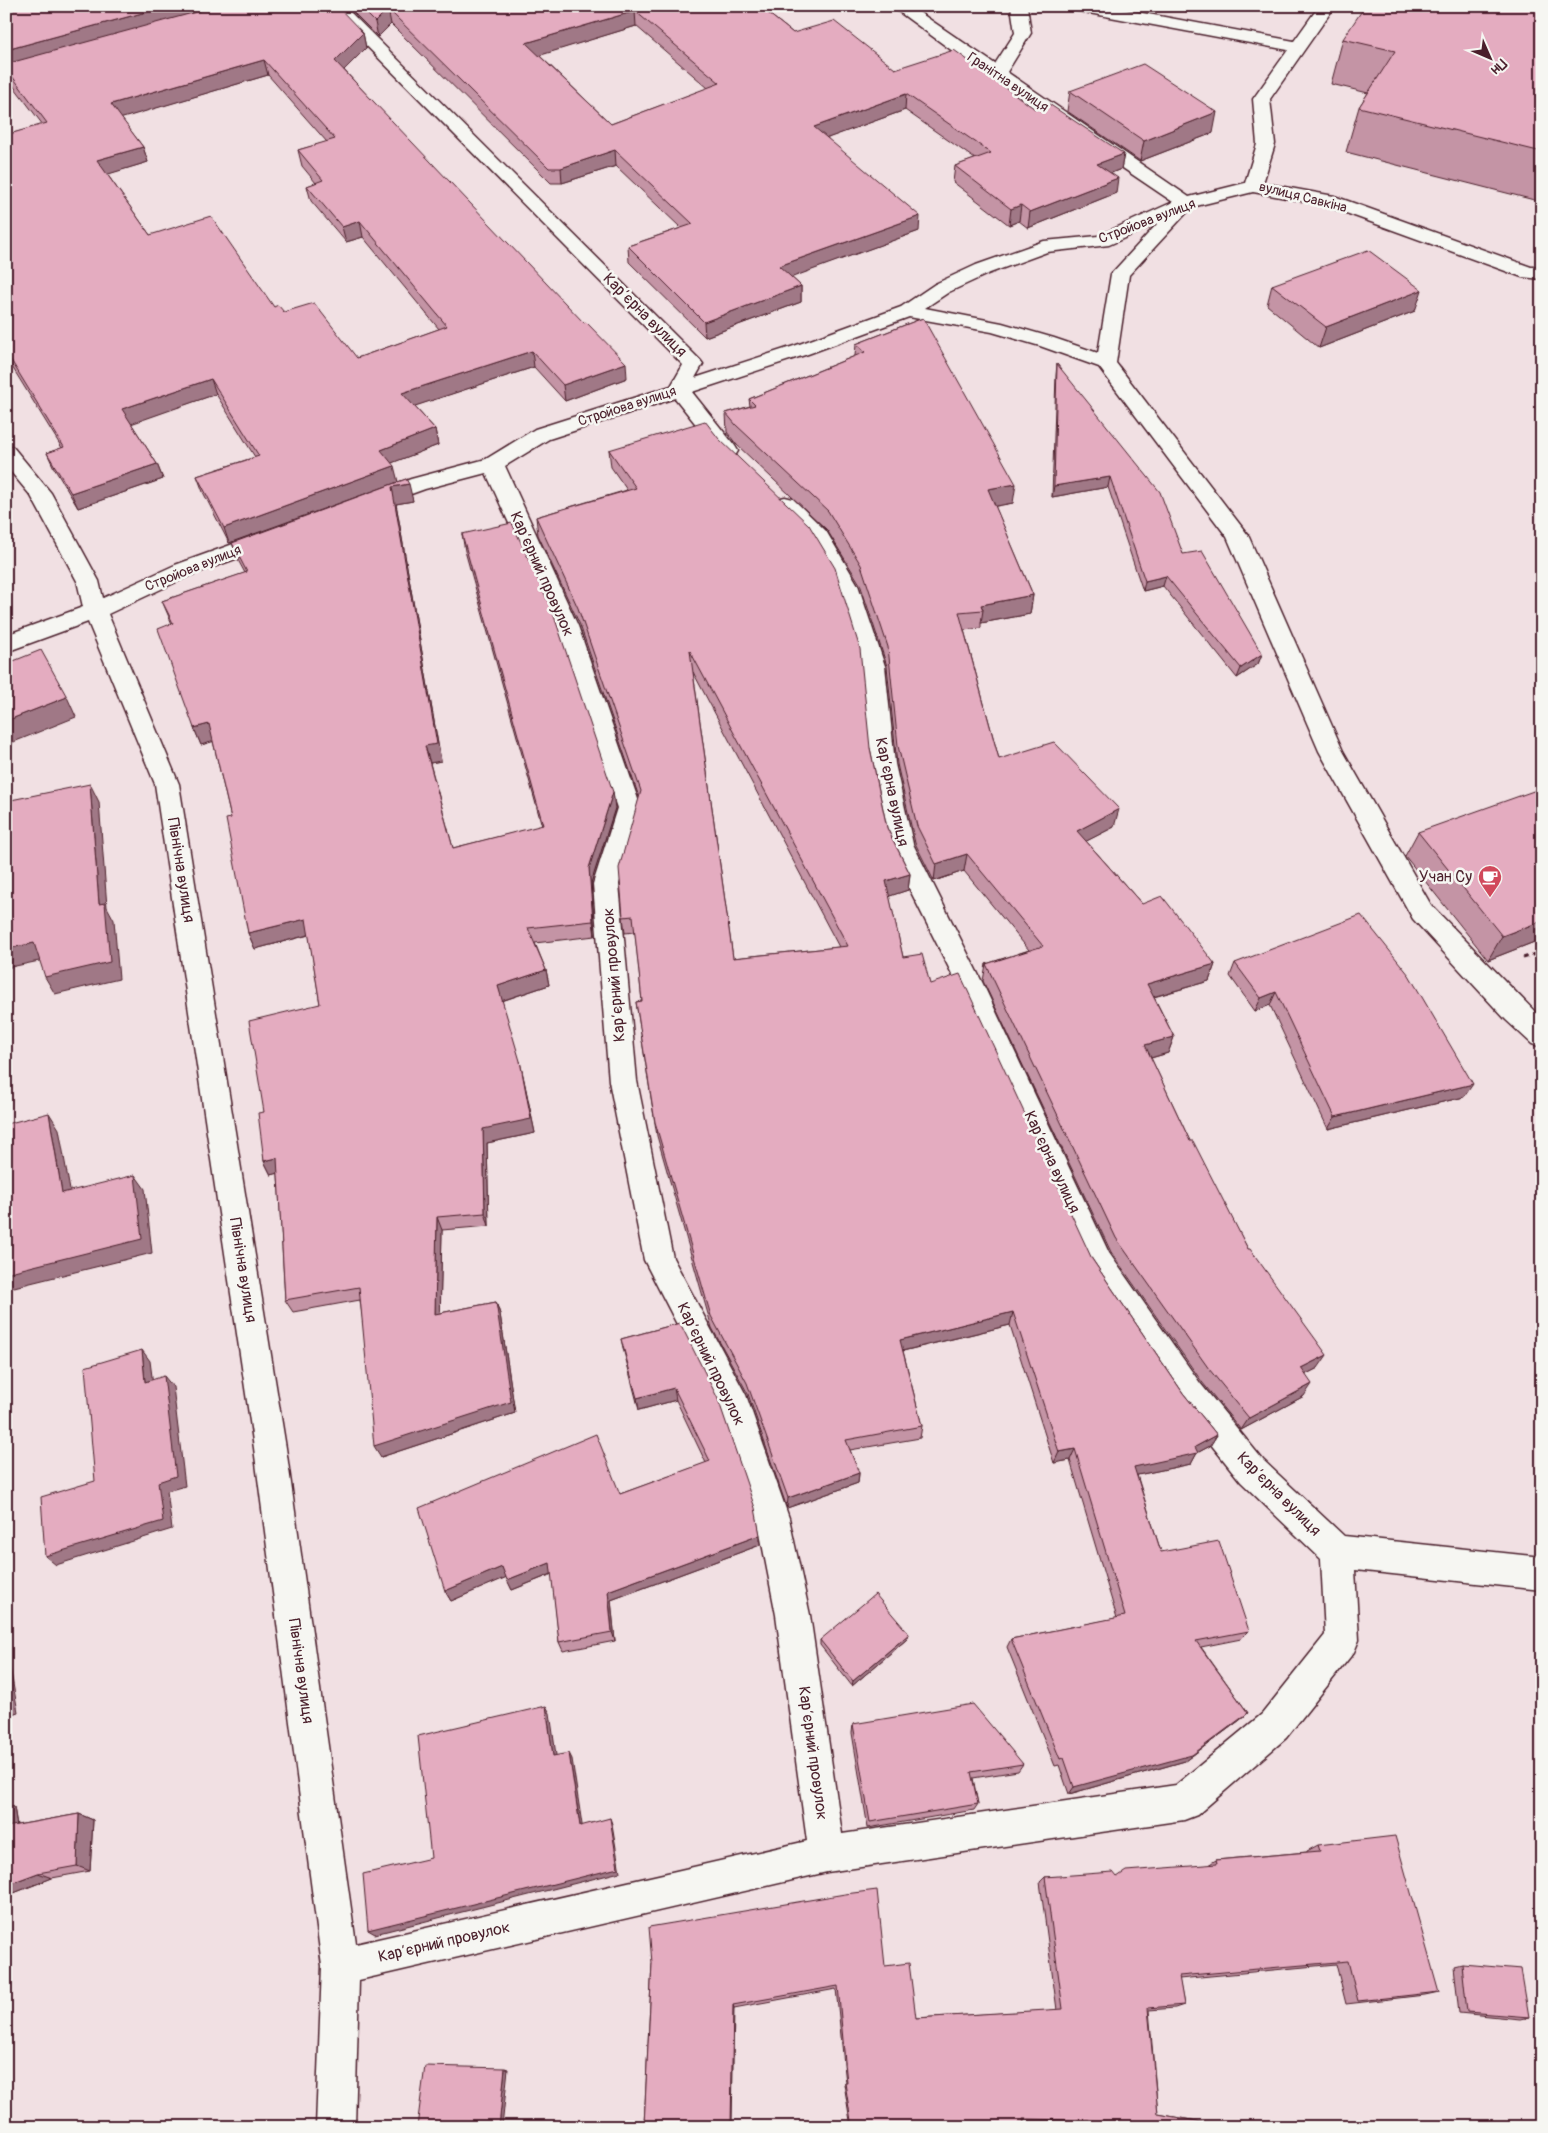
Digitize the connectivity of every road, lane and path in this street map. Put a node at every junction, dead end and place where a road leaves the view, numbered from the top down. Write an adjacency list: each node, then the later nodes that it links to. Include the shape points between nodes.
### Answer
1 (335, 6): 13 (street, Карʼєрна вулиця, via 693,364)
2 (899, 6): 7 (street, Гранітна вулиця)
3 (1019, 6): 7 (street, via 1023,32)
4 (1078, 6): 6 (street)
5 (1327, 6): 6 (street, вулиця Савкіна)
6 (1298, 47): 8 (street, вулиця Савкіна, via 1261,99 1266,144)
7 (997, 75): 9 (street, Гранітна вулиця)
8 (1253, 187): 9 (street, Стройова вулиця); 10 (street, вулиця Савкіна, via 1328,200 1529,273)
9 (1186, 203): 11 (street, Стройова вулиця, via 1102,241 1044,247 983,269 942,288); 12 (street, via 1120,274)
10 (1542, 273)
11 (908, 311): 12 (street, via 995,327); 13 (street, Стройова вулиця)
12 (1106, 363): 22 (street, via 1237,535 1330,751 1422,912)
13 (679, 389): 15 (street, Стройова вулиця, via 542,434); 16 (street)
14 (6, 452): 20 (street, Північна вулиця, via 40,493 88,580)
15 (493, 464): 18 (street, Стройова вулиця, via 418,484); 25 (street, Карʼєрний провулок, via 567,626 629,808 606,884 623,1081 659,1260 735,1406 773,1518 794,1615)
16 (742, 464)
17 (771, 490): 23 (street, Карʼєрна вулиця, via 818,536 847,585 873,666 883,764 900,844 970,984 1100,1262 1189,1393 1247,1464)
18 (355, 507)
19 (282, 534): 20 (street, Стройова вулиця, via 183,570)
20 (95, 610): 21 (street, Стройова вулиця); 26 (street, Північна вулиця, via 168,784 270,1448)
21 (6, 644)
22 (1542, 1036)
23 (1338, 1552): 24 (street); 25 (street, via 1342,1640 1274,1726 1184,1802)
24 (1542, 1574)
25 (827, 1854): 26 (street, Карʼєрний провулок)
26 (341, 1966): 27 (street, Північна вулиця)
27 (335, 2127)

